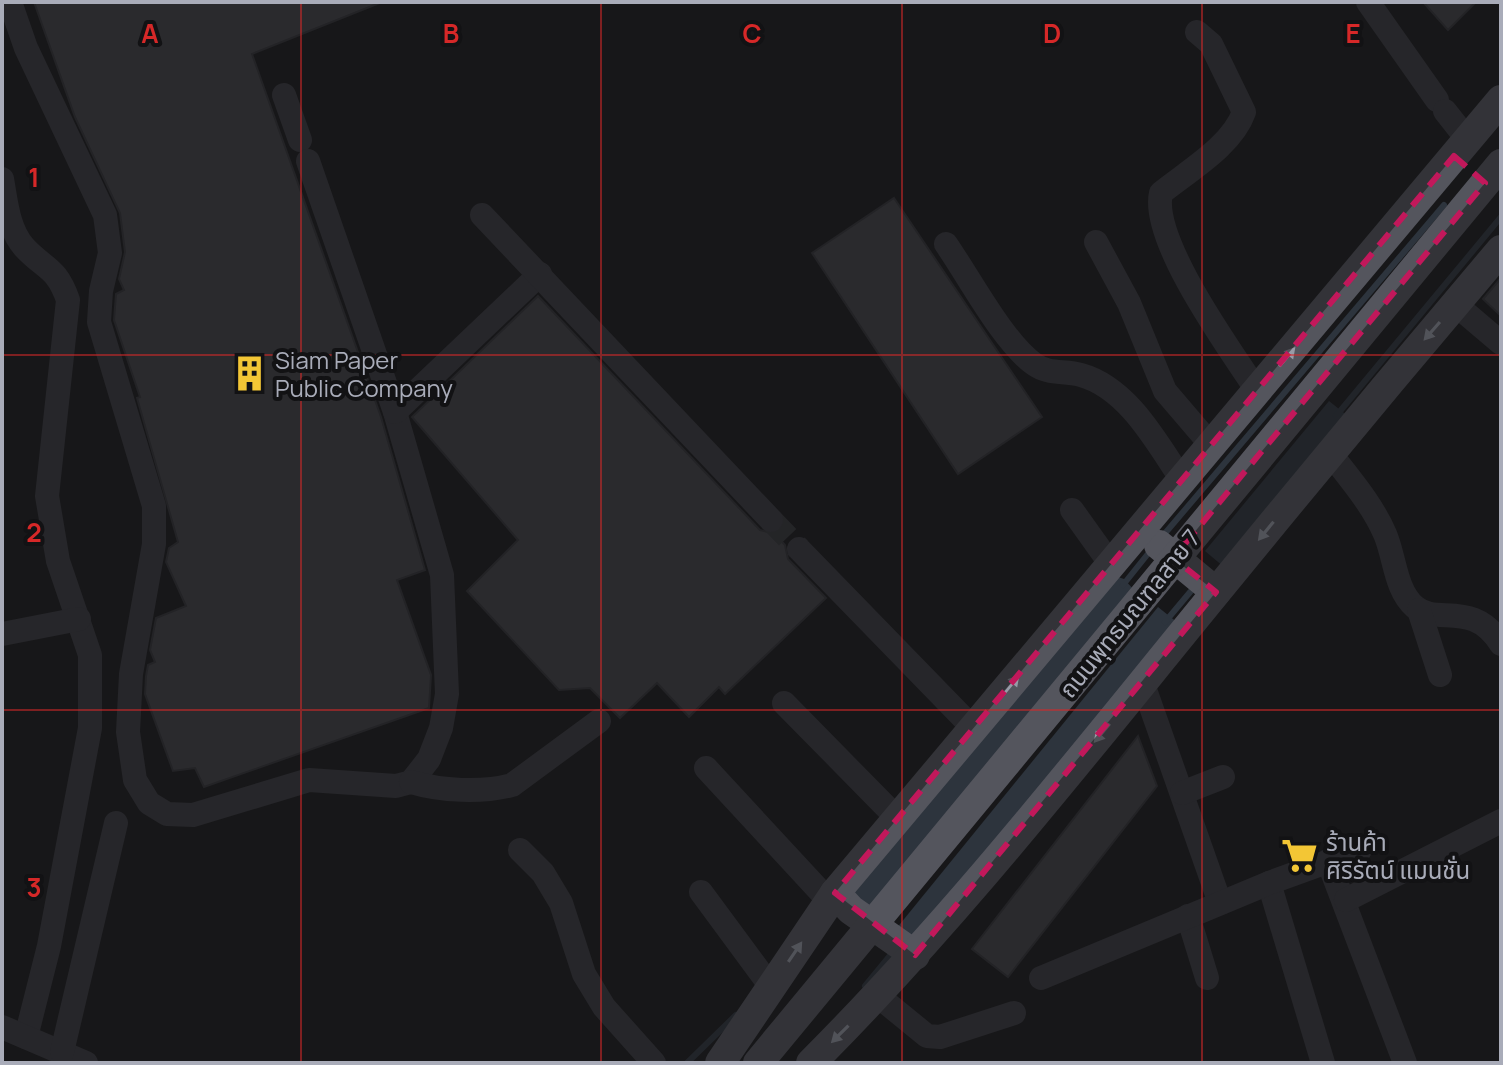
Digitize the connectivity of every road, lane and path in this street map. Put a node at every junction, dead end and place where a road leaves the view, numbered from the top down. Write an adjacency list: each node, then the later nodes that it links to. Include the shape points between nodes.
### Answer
1 (10, 2): 39 (street, via 26,48 105,215 110,253 99,322 154,506 154,544 131,674 128,732 135,780 149,803 167,814 193,815 309,780 396,786)
2 (1368, 2): 6 (street, via 1441,105)
3 (1197, 32): 16 (street, via 1211,44 1244,112 1229,137 1161,193 1159,214 1179,264)
4 (284, 95): 17 (street)
5 (1501, 100): 6 (main road)
6 (1461, 148): 7 (main road); 16 (main road, one-way to 6)
7 (1493, 174): 25 (main road, ถนนพุทธมณฑลสาย 7)
8 (2, 179): 29 (street, via 12,228 23,246 60,277 68,300 47,496 58,561)
9 (482, 215): 13 (street)
10 (1096, 242): 18 (street, via 1129,303 1165,391)
11 (946, 244): 20 (street, via 1017,348 1043,370 1080,374 1104,385 1148,429)
12 (1501, 250): 14 (main road)
13 (540, 274): 17 (street); 22 (street)
14 (1455, 304): 15 (street); 19 (main road, one-way to 19)
15 (1501, 343)
16 (1258, 392): 18 (main road)
17 (395, 412): 39 (street, via 442,575 447,694 429,759)
18 (1212, 446): 20 (main road)
19 (1330, 453): 27 (main road, one-way to 27); 28 (street, via 1385,534 1400,581)
20 (1182, 480): 23 (main road)
21 (1072, 510): 26 (street)
22 (771, 520)
23 (1141, 531): 25 (main road); 26 (main road)
24 (799, 549): 36 (street)
25 (1173, 558): 27 (main road); 53 (main road, ถนนพุทธมณฑลสาย 7)
26 (1112, 566): 36 (main road, one-way to 26)
27 (1216, 592): 33 (main road)
28 (1419, 610): 31 (street, via 1477,620); 32 (street)
29 (79, 619): 30 (street); 61 (street, via 90,655 90,728 49,946)
30 (2, 634)
31 (1501, 644)
32 (1440, 675)
33 (1143, 684): 40 (street); 54 (main road, one-way to 54)
34 (784, 703): 41 (street)
35 (599, 721): 39 (street, via 512,785 444,788)
36 (974, 729): 41 (main road)
37 (706, 768): 49 (street)
38 (1223, 777): 40 (street)
39 (411, 782)
40 (1182, 793): 51 (street)
41 (899, 820): 49 (main road)
42 (1501, 821): 50 (street)
43 (116, 823): 62 (street)
44 (520, 850): 63 (street, via 543,873 561,903 584,974 604,1007)
45 (1360, 850): 46 (street)
46 (1328, 861): 47 (street); 50 (street)
47 (1269, 883): 51 (street); 67 (street)
48 (701, 892): 57 (street)
49 (832, 897): 53 (main road); 57 (main road, one-way to 49)
50 (1346, 900): 68 (street)
51 (1220, 903): 52 (street)
52 (1188, 916): 55 (street); 56 (street)
53 (874, 927): 54 (main road); 65 (main road, ถนนพุทธมณฑลสาย 7)
54 (915, 955): 58 (main road)
55 (1041, 978)
56 (1207, 978)
57 (771, 987): 64 (main road)
58 (878, 996): 59 (street, via 927,1036 940,1037); 66 (main road, one-way to 66)
59 (1014, 1013)
60 (2, 1027): 61 (street)
61 (26, 1037): 62 (street)
62 (76, 1060)
63 (654, 1063)
64 (720, 1063)
65 (758, 1063)
66 (811, 1063)
67 (1323, 1063)
68 (1405, 1063)

